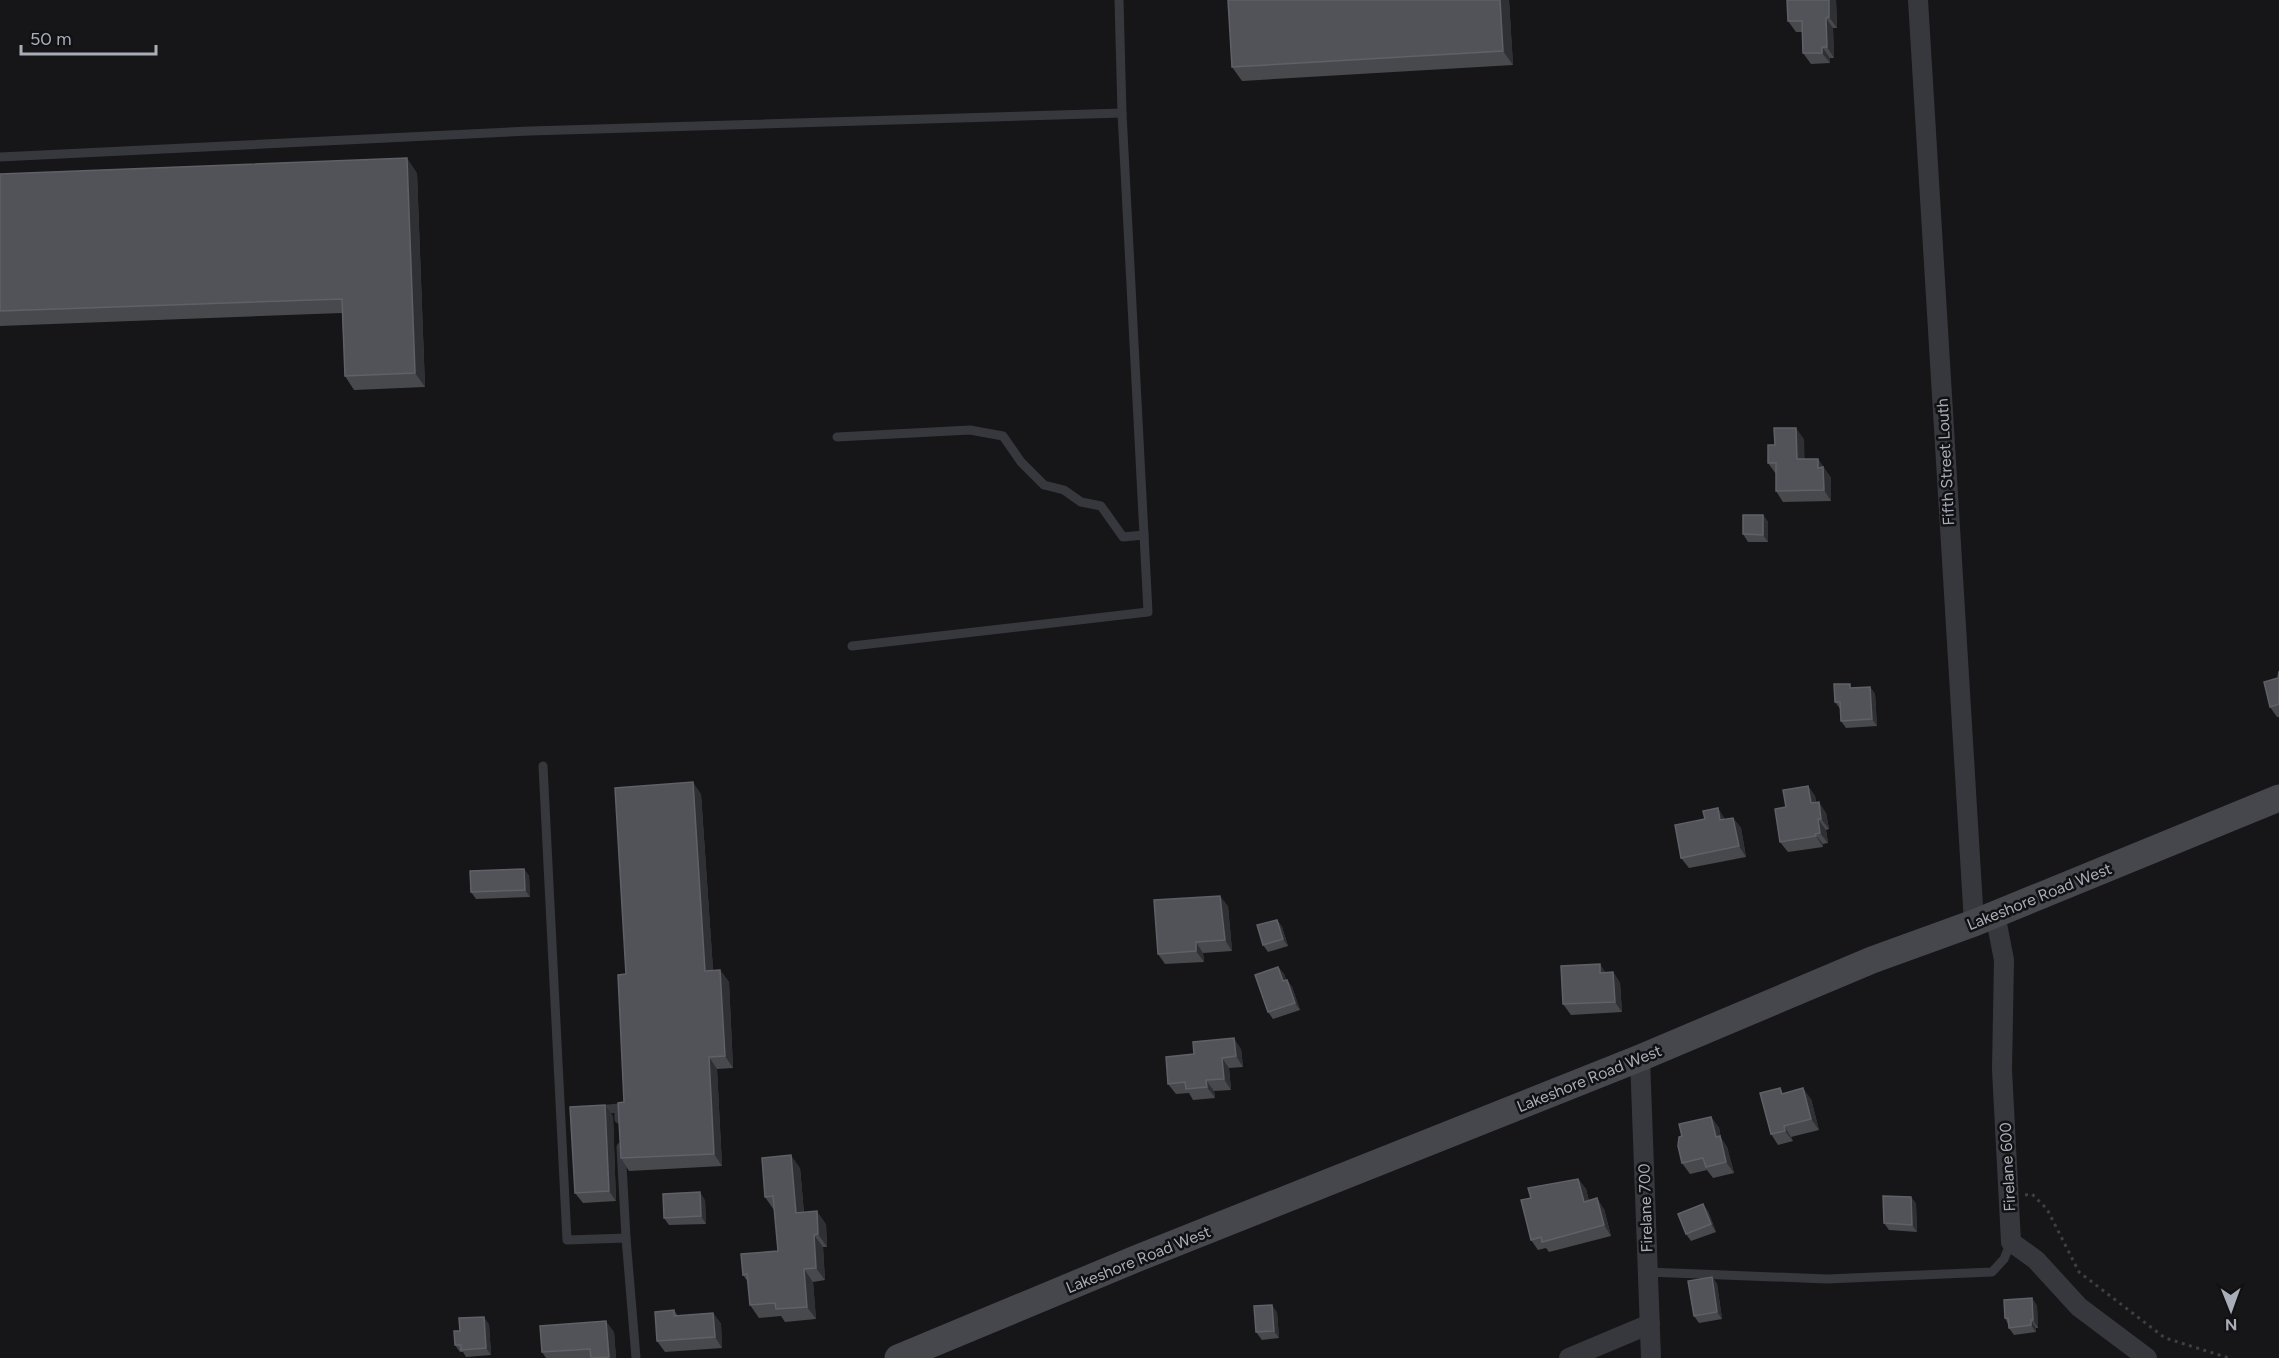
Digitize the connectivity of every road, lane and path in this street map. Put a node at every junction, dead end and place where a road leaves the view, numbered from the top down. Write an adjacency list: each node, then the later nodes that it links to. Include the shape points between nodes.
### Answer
1 (1119, 0): 3 (lane)
2 (1918, 0): 10 (street, Fifth Street Louth)
3 (1122, 113): 4 (lane, via 530,131); 6 (lane)
4 (0, 157)
5 (837, 436): 6 (lane, via 970,430 1003,436 1044,485 1064,490 1081,502 1101,506 1123,537)
6 (1144, 535): 7 (lane, via 1148,612)
7 (852, 646)
8 (543, 766): 13 (lane)
9 (2279, 798): 10 (main road, Lakeshore Road West)
10 (1984, 919): 11 (main road, Lakeshore Road West, via 1872,960); 15 (street, Firelane 600, via 2004,960 2002,1070)
11 (1640, 1058): 18 (street, Firelane 700); 21 (main road, Lakeshore Road West)
12 (583, 1111): 16 (lane, via 618,1108)
13 (559, 1112): 14 (lane); 16 (lane, via 567,1240)
14 (571, 1112)
15 (2009, 1195): 17 (street, Firelane 600); 25 (path, via 2032,1194 2047,1209 2079,1272 2165,1338)
16 (626, 1238): 20 (lane)
17 (2011, 1242): 18 (lane, via 2004,1259 1992,1272 1827,1279); 24 (street, via 2036,1260 2079,1307)
18 (1647, 1272): 19 (street, Firelane 700)
19 (1650, 1324): 22 (street); 23 (street, Firelane 700)
20 (636, 1358)
21 (898, 1358)
22 (1569, 1358)
23 (1651, 1358)
24 (2147, 1358)
25 (2229, 1358)

